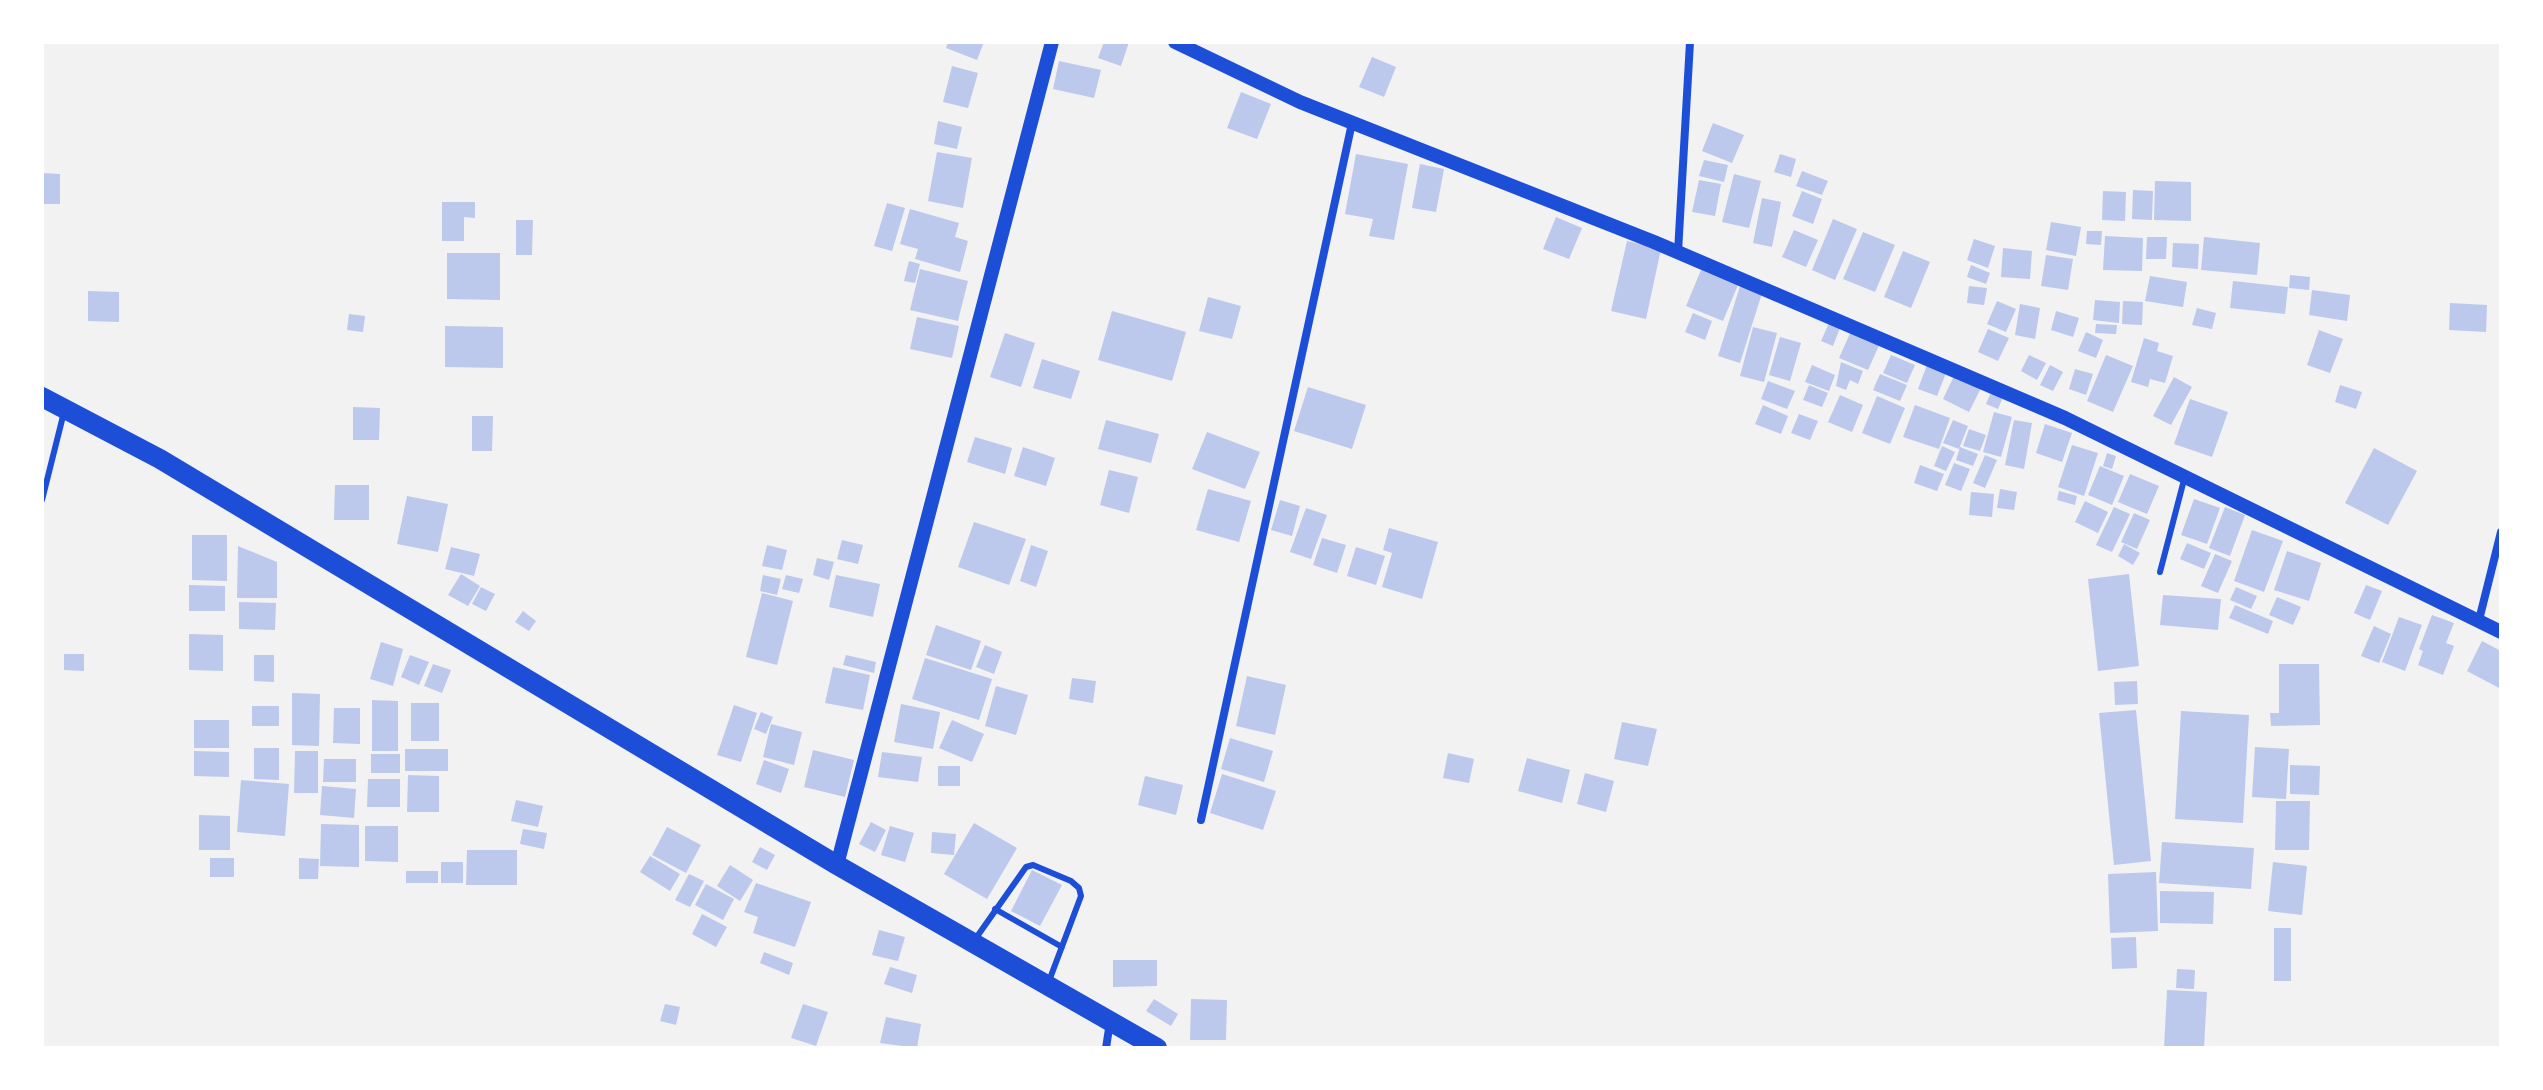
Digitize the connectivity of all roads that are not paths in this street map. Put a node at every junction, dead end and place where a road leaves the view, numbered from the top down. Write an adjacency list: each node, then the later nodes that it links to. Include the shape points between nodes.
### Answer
1 (1052, 42): 15 (street)
2 (1175, 42): 4 (street)
3 (1690, 42): 5 (street)
4 (1352, 123): 5 (street); 14 (street)
5 (1678, 252): 8 (street, via 2065,418)
6 (42, 397): 7 (main road)
7 (64, 409): 9 (lane); 15 (main road, via 160,459)
8 (2185, 476): 11 (lane); 12 (street)
9 (42, 500)
10 (2501, 532): 12 (street)
11 (2160, 572)
12 (2479, 620): 13 (street)
13 (2501, 632)
14 (1201, 820)
15 (837, 865): 17 (main road)
16 (995, 909): 17 (lane); 18 (lane); 18 (lane, via 1018,875 1033,865 1071,881 1081,896)
17 (974, 942): 19 (main road)
18 (1062, 947): 19 (lane)
19 (1048, 984): 20 (main road)
20 (1110, 1021): 21 (street); 22 (main road)
21 (1106, 1048)
22 (1157, 1048)

